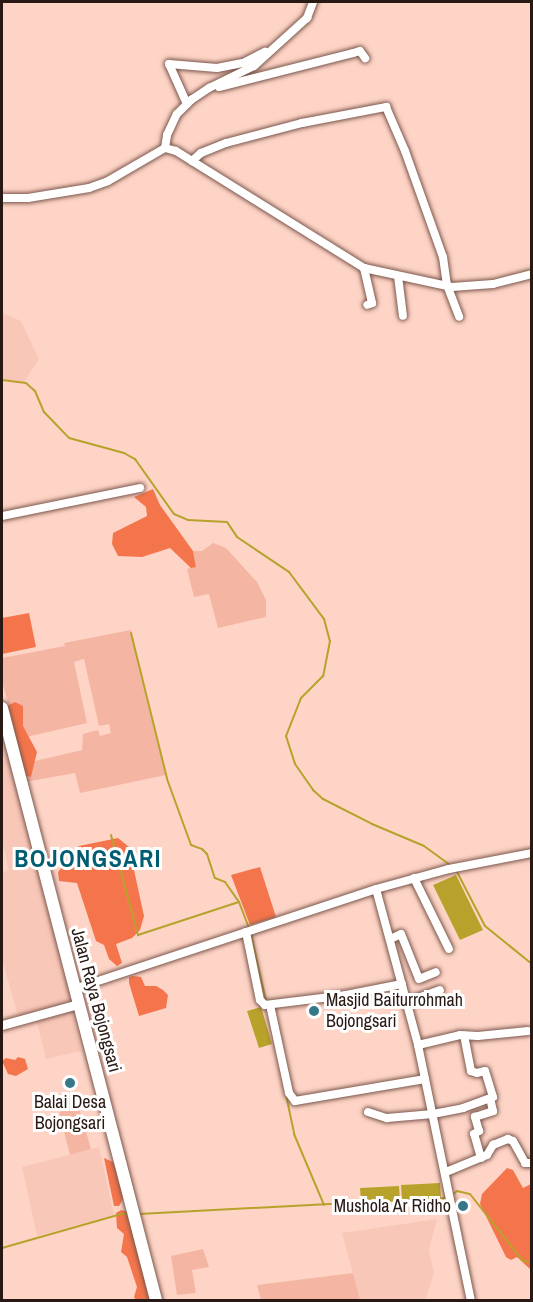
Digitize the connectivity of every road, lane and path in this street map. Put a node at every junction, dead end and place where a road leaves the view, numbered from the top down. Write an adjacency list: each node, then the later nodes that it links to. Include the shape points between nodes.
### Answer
1 (313, 2): 2 (street, via 307,18)
2 (274, 47): 4 (street, via 254,66); 5 (street, via 232,66 210,69 169,64)
3 (365, 58): 4 (street, via 360,51)
4 (209, 88): 5 (street)
5 (187, 104): 6 (street, via 177,114)
6 (165, 148): 7 (street); 8 (street, via 117,177 89,188)
7 (192, 161): 9 (street); 12 (street, via 226,143 386,107 443,256)
8 (2, 198)
9 (364, 268): 11 (street); 13 (street, via 372,303)
10 (531, 274): 12 (street, via 483,285)
11 (398, 276): 12 (street); 14 (street)
12 (447, 285): 15 (street)
13 (367, 305)
14 (403, 316)
15 (459, 317)
16 (140, 488): 17 (street)
17 (2, 516)
18 (2, 708): 27 (main road, Jalan Raya Bojongsari)
19 (531, 853): 20 (street)
20 (414, 878): 21 (street); 24 (street)
21 (376, 889): 22 (street); 23 (street)
22 (249, 931): 27 (street); 31 (street, via 260,1000)
23 (390, 939): 25 (street, via 402,936 419,979); 26 (street)
24 (449, 950)
25 (436, 972)
26 (402, 984): 29 (street); 31 (street)
27 (75, 989): 30 (main road, Jalan Raya Bojongsari)
28 (440, 990): 29 (street)
29 (407, 1002): 35 (street)
30 (78, 1004): 32 (street); 43 (main road, Jalan Raya Bojongsari)
31 (268, 1005): 36 (street, via 289,1093 295,1101)
32 (2, 1025)
33 (528, 1031): 34 (street)
34 (464, 1036): 35 (street); 37 (street, via 471,1071 485,1071 493,1095)
35 (418, 1045): 36 (street)
36 (425, 1079): 39 (street)
37 (490, 1098): 39 (street); 40 (street, via 492,1112 474,1114 479,1131 474,1134)
38 (368, 1112): 39 (street, via 387,1118)
39 (433, 1114): 42 (street)
40 (481, 1158): 41 (street, via 493,1145 508,1139 525,1163); 42 (street)
41 (531, 1163)
42 (446, 1172): 44 (street)
43 (156, 1300)
44 (471, 1300)

